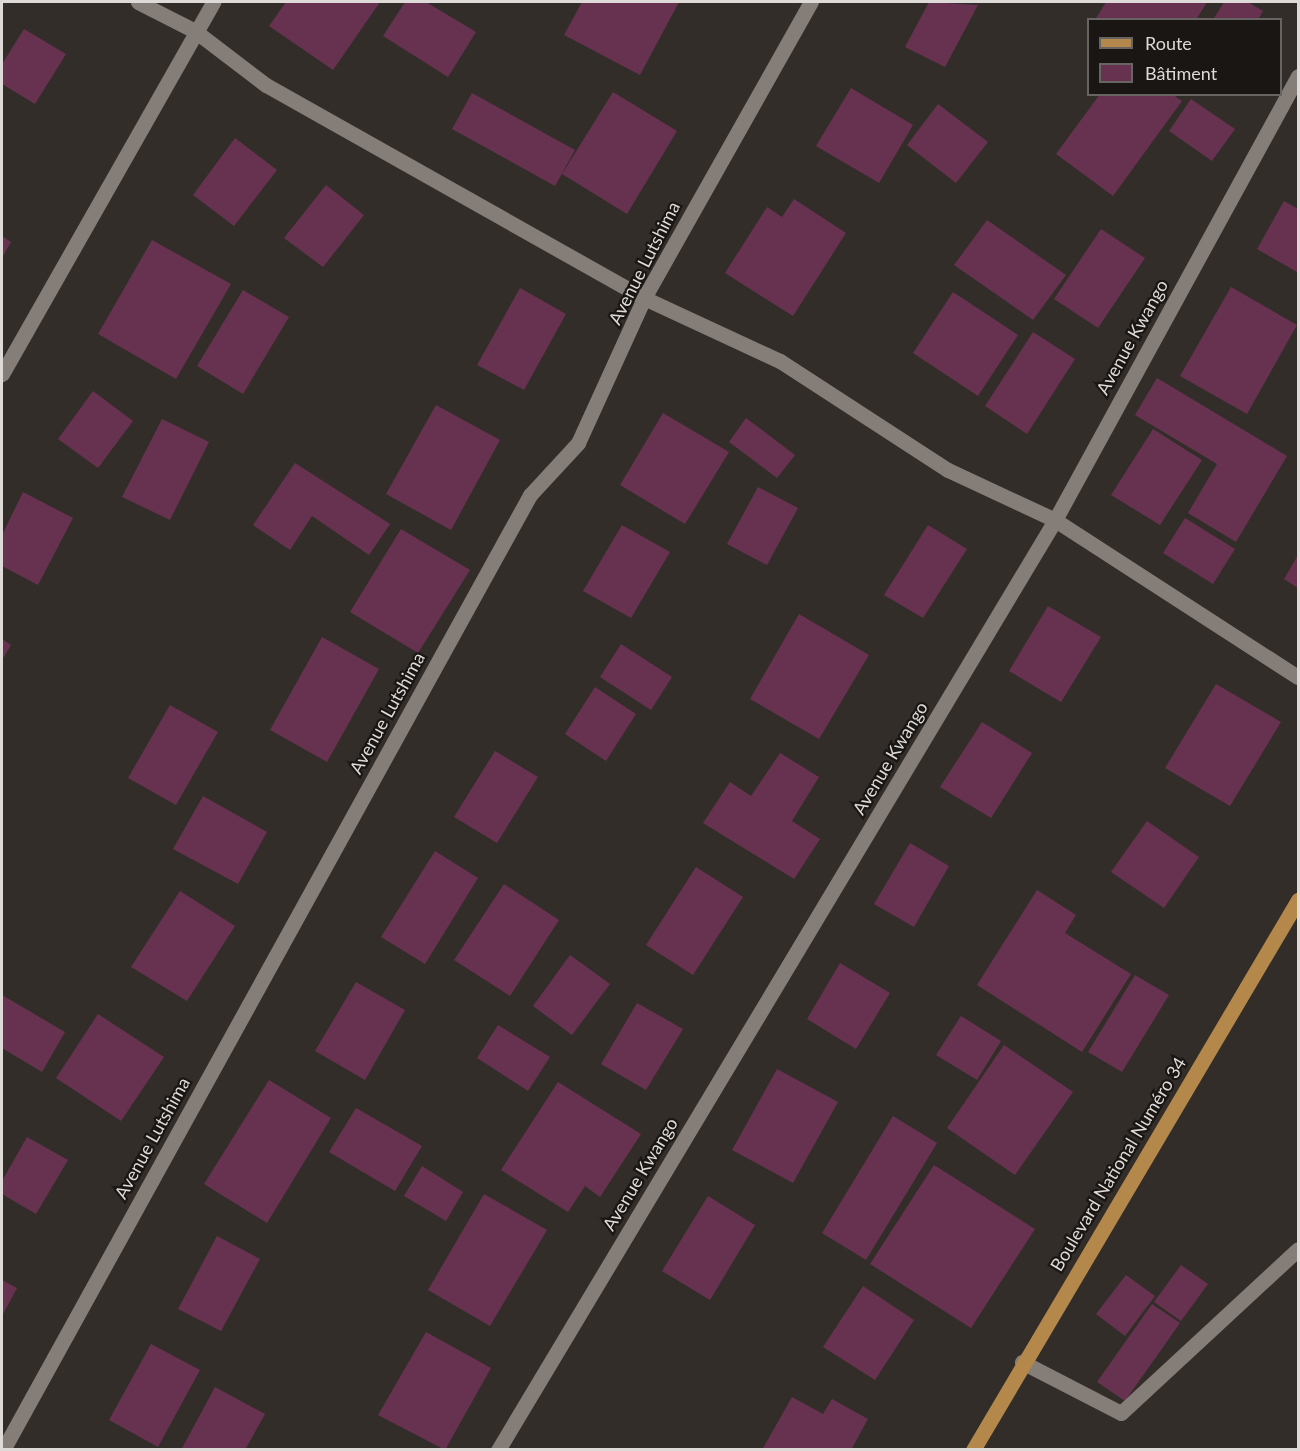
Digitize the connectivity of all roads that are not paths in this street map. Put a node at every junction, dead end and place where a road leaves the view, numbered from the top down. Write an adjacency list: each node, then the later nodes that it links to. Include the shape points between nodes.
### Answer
1 (138, 2): 4 (street)
2 (213, 2): 4 (street)
3 (811, 2): 6 (street, Avenue Lutshima)
4 (195, 31): 6 (street, via 266,85); 7 (street)
5 (1299, 76): 8 (street, Avenue Kwango)
6 (644, 298): 8 (street, via 780,361 948,470); 13 (street, Avenue Lutshima, via 578,443 530,495)
7 (2, 375)
8 (1055, 520): 9 (street); 14 (street, Avenue Kwango)
9 (1299, 677)
10 (1299, 900): 12 (main road, Boulevard National Numéro 34)
11 (1299, 1249): 12 (street, via 1121,1413)
12 (1022, 1362): 15 (main road, Boulevard National Numéro 34)
13 (3, 1449)
14 (498, 1449)
15 (972, 1449)

